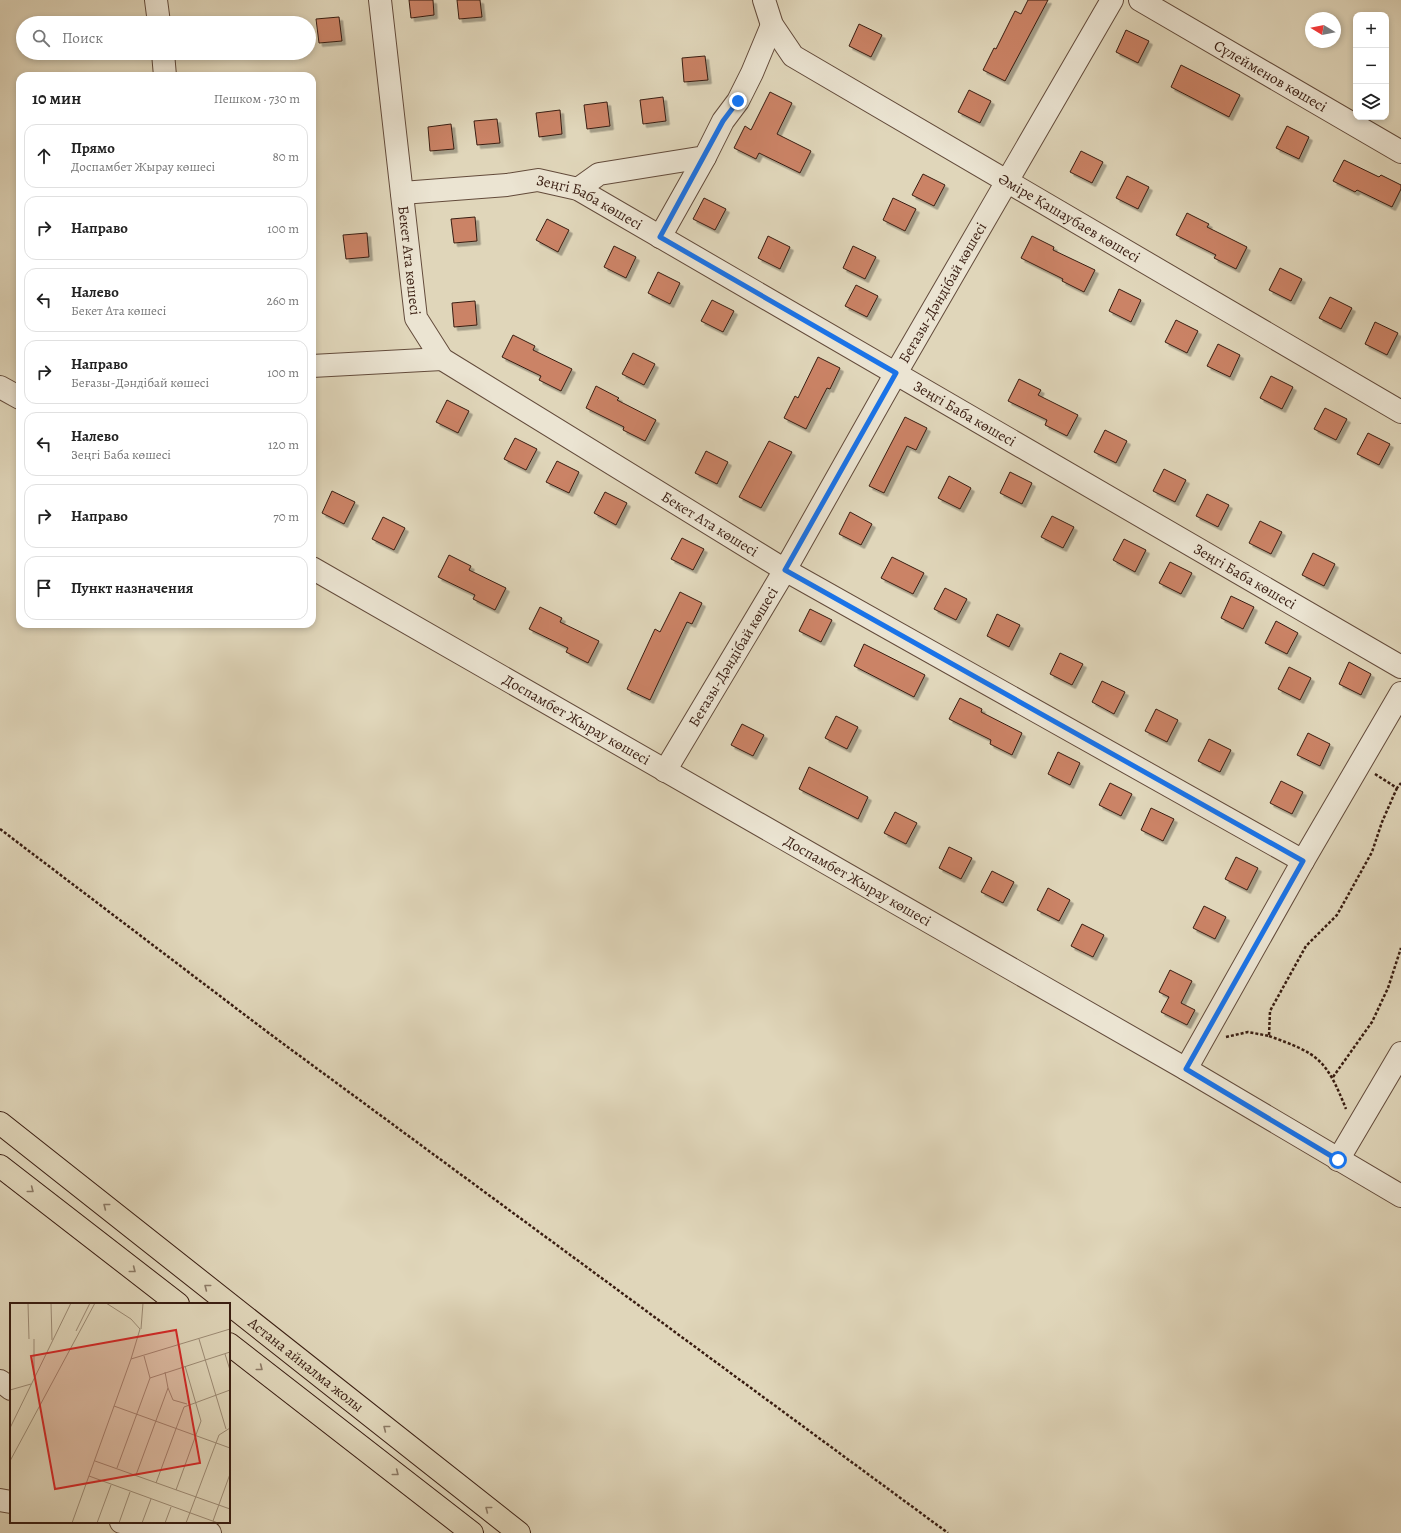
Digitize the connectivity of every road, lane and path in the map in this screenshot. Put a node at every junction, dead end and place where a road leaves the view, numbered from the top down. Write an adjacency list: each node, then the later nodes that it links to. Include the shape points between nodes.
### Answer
1 (156, 0): 6 (street)
2 (380, 0): 14 (street, Бекет Ата көшесі)
3 (764, 0): 7 (street, Әміре Қашаубаев көшесі)
4 (1112, 0): 12 (street, Беғазы-Дәндібай көшесі)
5 (1140, 0): 10 (street, Сүлейменов көшесі)
6 (158, 16)
7 (772, 25): 11 (street, via 738,101 723,121); 12 (street, Әміре Қашаубаев көшесі, via 793,56)
8 (163, 60): 9 (street)
9 (164, 72)
10 (1401, 152)
11 (705, 157): 13 (street, via 599,174); 15 (street)
12 (1007, 182): 18 (street, Беғазы-Дәндібай көшесі); 21 (street, Әміре Қашаубаев көшесі)
13 (578, 189): 14 (street, Зеңгі Баба көшесі, via 538,180 507,185); 15 (street, Зеңгі Баба көшесі)
14 (402, 193): 16 (street, Бекет Ата көшесі, via 416,318)
15 (660, 237): 18 (street, Зеңгі Баба көшесі)
16 (442, 359): 17 (street); 23 (street, Бекет Ата көшесі)
17 (316, 366)
18 (896, 373): 23 (street, Беғазы-Дәндібай көшесі); 24 (street, Зеңгі Баба көшесі)
19 (0, 387): 20 (street)
20 (16, 396)
21 (1401, 412)
22 (316, 570): 27 (street, Доспамбет Жырау көшесі)
23 (785, 570): 27 (street, Беғазы-Дәндібай көшесі); 31 (street, Бекет Ата көшесі)
24 (1401, 667)
25 (1401, 693): 26 (street)
26 (1359, 764): 29 (path); 31 (street)
27 (665, 771): 36 (street, Доспамбет Жырау көшесі)
28 (1401, 783): 29 (path)
29 (1397, 788): 33 (path, via 1372,852 1337,915 1306,946 1270,1011)
30 (0, 829): 57 (path, via 276,1038)
31 (1303, 861): 34 (street)
32 (1401, 948): 37 (path, via 1388,988 1372,1022)
33 (1268, 1036): 34 (path, via 1248,1032); 37 (path, via 1300,1047 1323,1062)
34 (1203, 1039): 36 (street)
35 (1401, 1053): 39 (street)
36 (1186, 1069): 40 (street, Доспамбет Жырау көшесі)
37 (1333, 1077): 39 (path, via 1346,1109)
38 (0, 1122): 44 (highway, Астана айналма жолы, one-way to 38)
39 (1350, 1139): 40 (street)
40 (1338, 1160): 42 (street, Доспамбет Жырау көшесі)
41 (0, 1166): 43 (highway, one-way to 43)
42 (1401, 1196)
43 (177, 1303)
44 (229, 1303)
45 (230, 1304): 56 (highway, Астана айналма жолы, one-way to 45)
46 (230, 1345): 55 (highway, Астана айналма жолы, one-way to 55)
47 (0, 1381): 48 (street)
48 (10, 1388)
49 (0, 1500): 50 (street)
50 (10, 1502)
51 (127, 1523): 53 (street)
52 (196, 1523): 54 (street)
53 (182, 1533)
54 (210, 1533)
55 (472, 1533)
56 (519, 1533)
57 (948, 1533)

